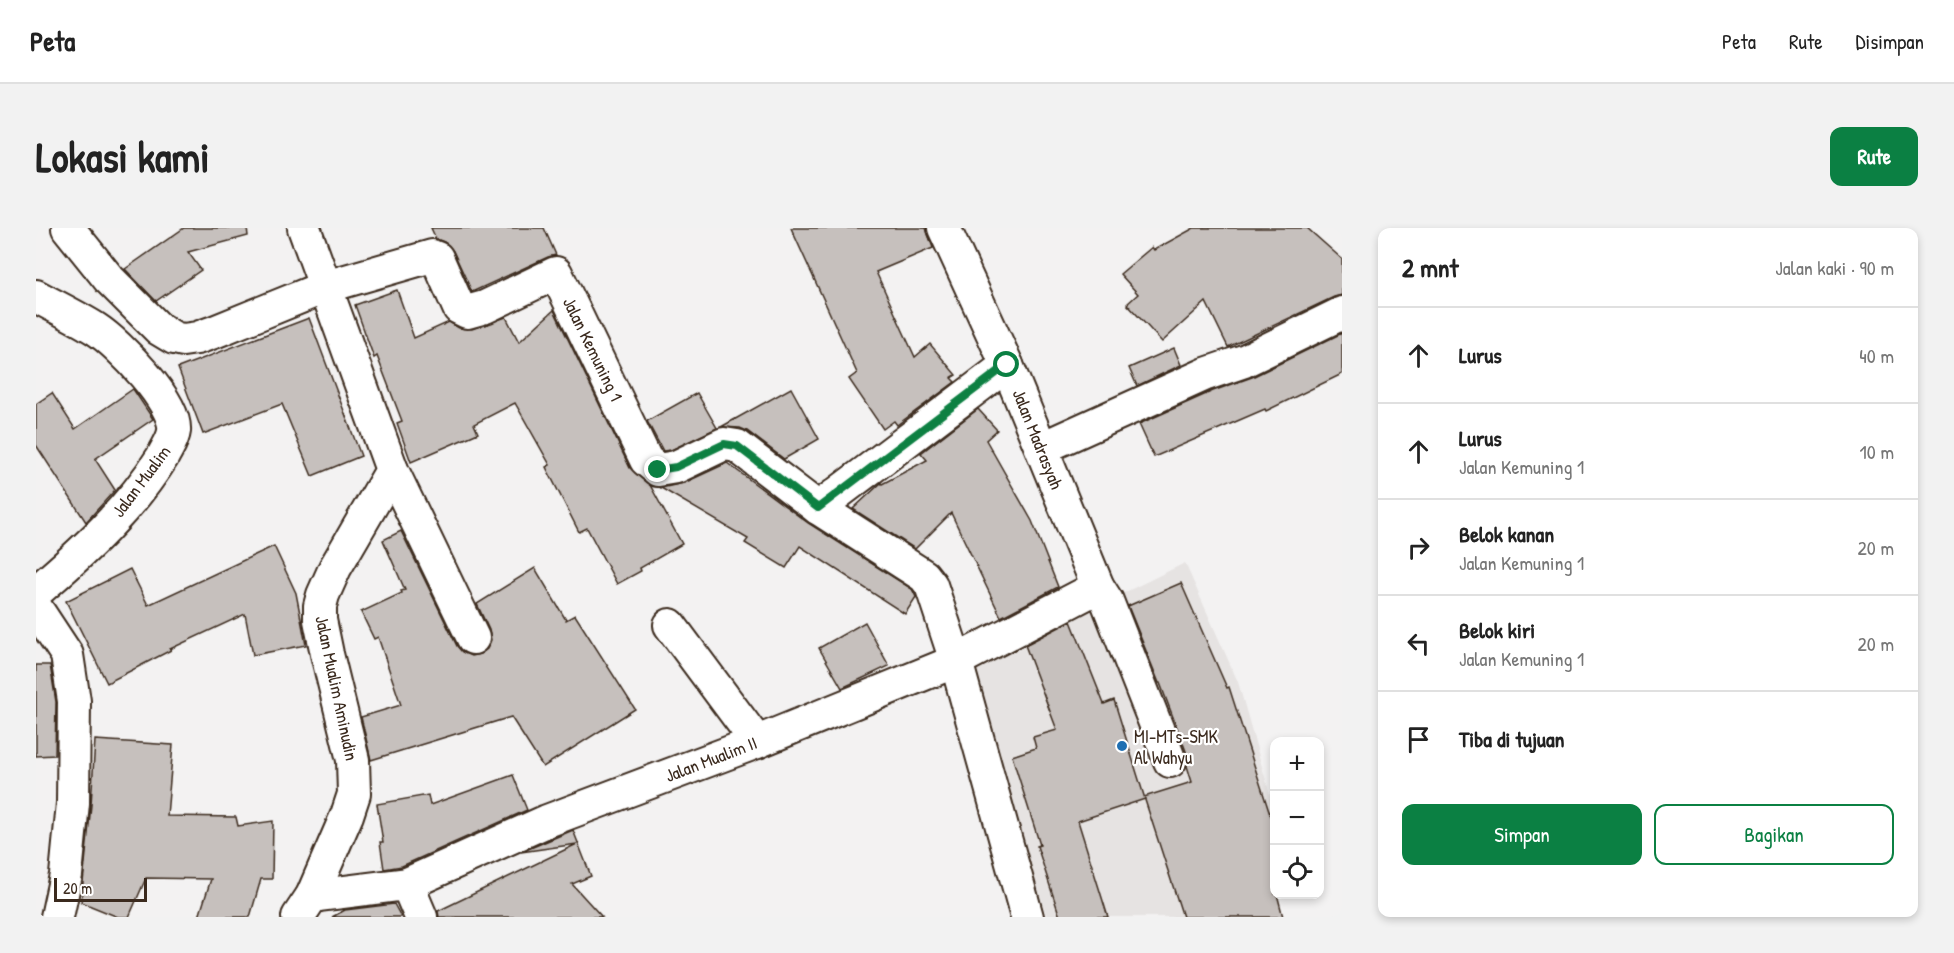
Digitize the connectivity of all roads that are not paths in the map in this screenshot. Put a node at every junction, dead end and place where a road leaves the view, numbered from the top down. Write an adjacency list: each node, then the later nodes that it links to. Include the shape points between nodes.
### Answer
1 (68, 228): 4 (street, via 109,279 159,329 174,338 183,340 214,332)
2 (304, 228): 4 (street)
3 (944, 228): 7 (street, Jalan Madrasyah)
4 (325, 287): 9 (street); 10 (street, Jalan Kemuning 1, via 434,256 459,308 470,312 556,273 646,460 658,470 676,467 724,444 737,446)
5 (36, 296): 12 (street, Jalan Mualim, via 97,329 131,359 164,400 174,432 156,466 128,504)
6 (1342, 313): 8 (street, via 1244,361 1206,374)
7 (1007, 365): 8 (street, Jalan Madrasyah); 10 (street)
8 (1042, 448): 11 (street, Jalan Madrasyah)
9 (392, 470): 15 (street); 20 (street, Jalan Mualim Aminudin, via 322,595 320,620 353,760 354,794)
10 (818, 508): 16 (street, via 924,576 931,585)
11 (1098, 587): 16 (street, Jalan Mualim II); 18 (street, Jalan Madrasyah)
12 (36, 592)
13 (44, 620): 21 (street, via 67,655 75,737 66,874)
14 (670, 625): 17 (street)
15 (473, 638)
16 (956, 661): 17 (street, Jalan Mualim II); 23 (street)
17 (757, 742): 19 (street, Jalan Mualim II, via 547,821)
18 (1170, 761)
19 (407, 884): 20 (street, Jalan Mualim II); 22 (street)
20 (305, 907)
21 (57, 917)
22 (421, 917)
23 (1027, 917)

